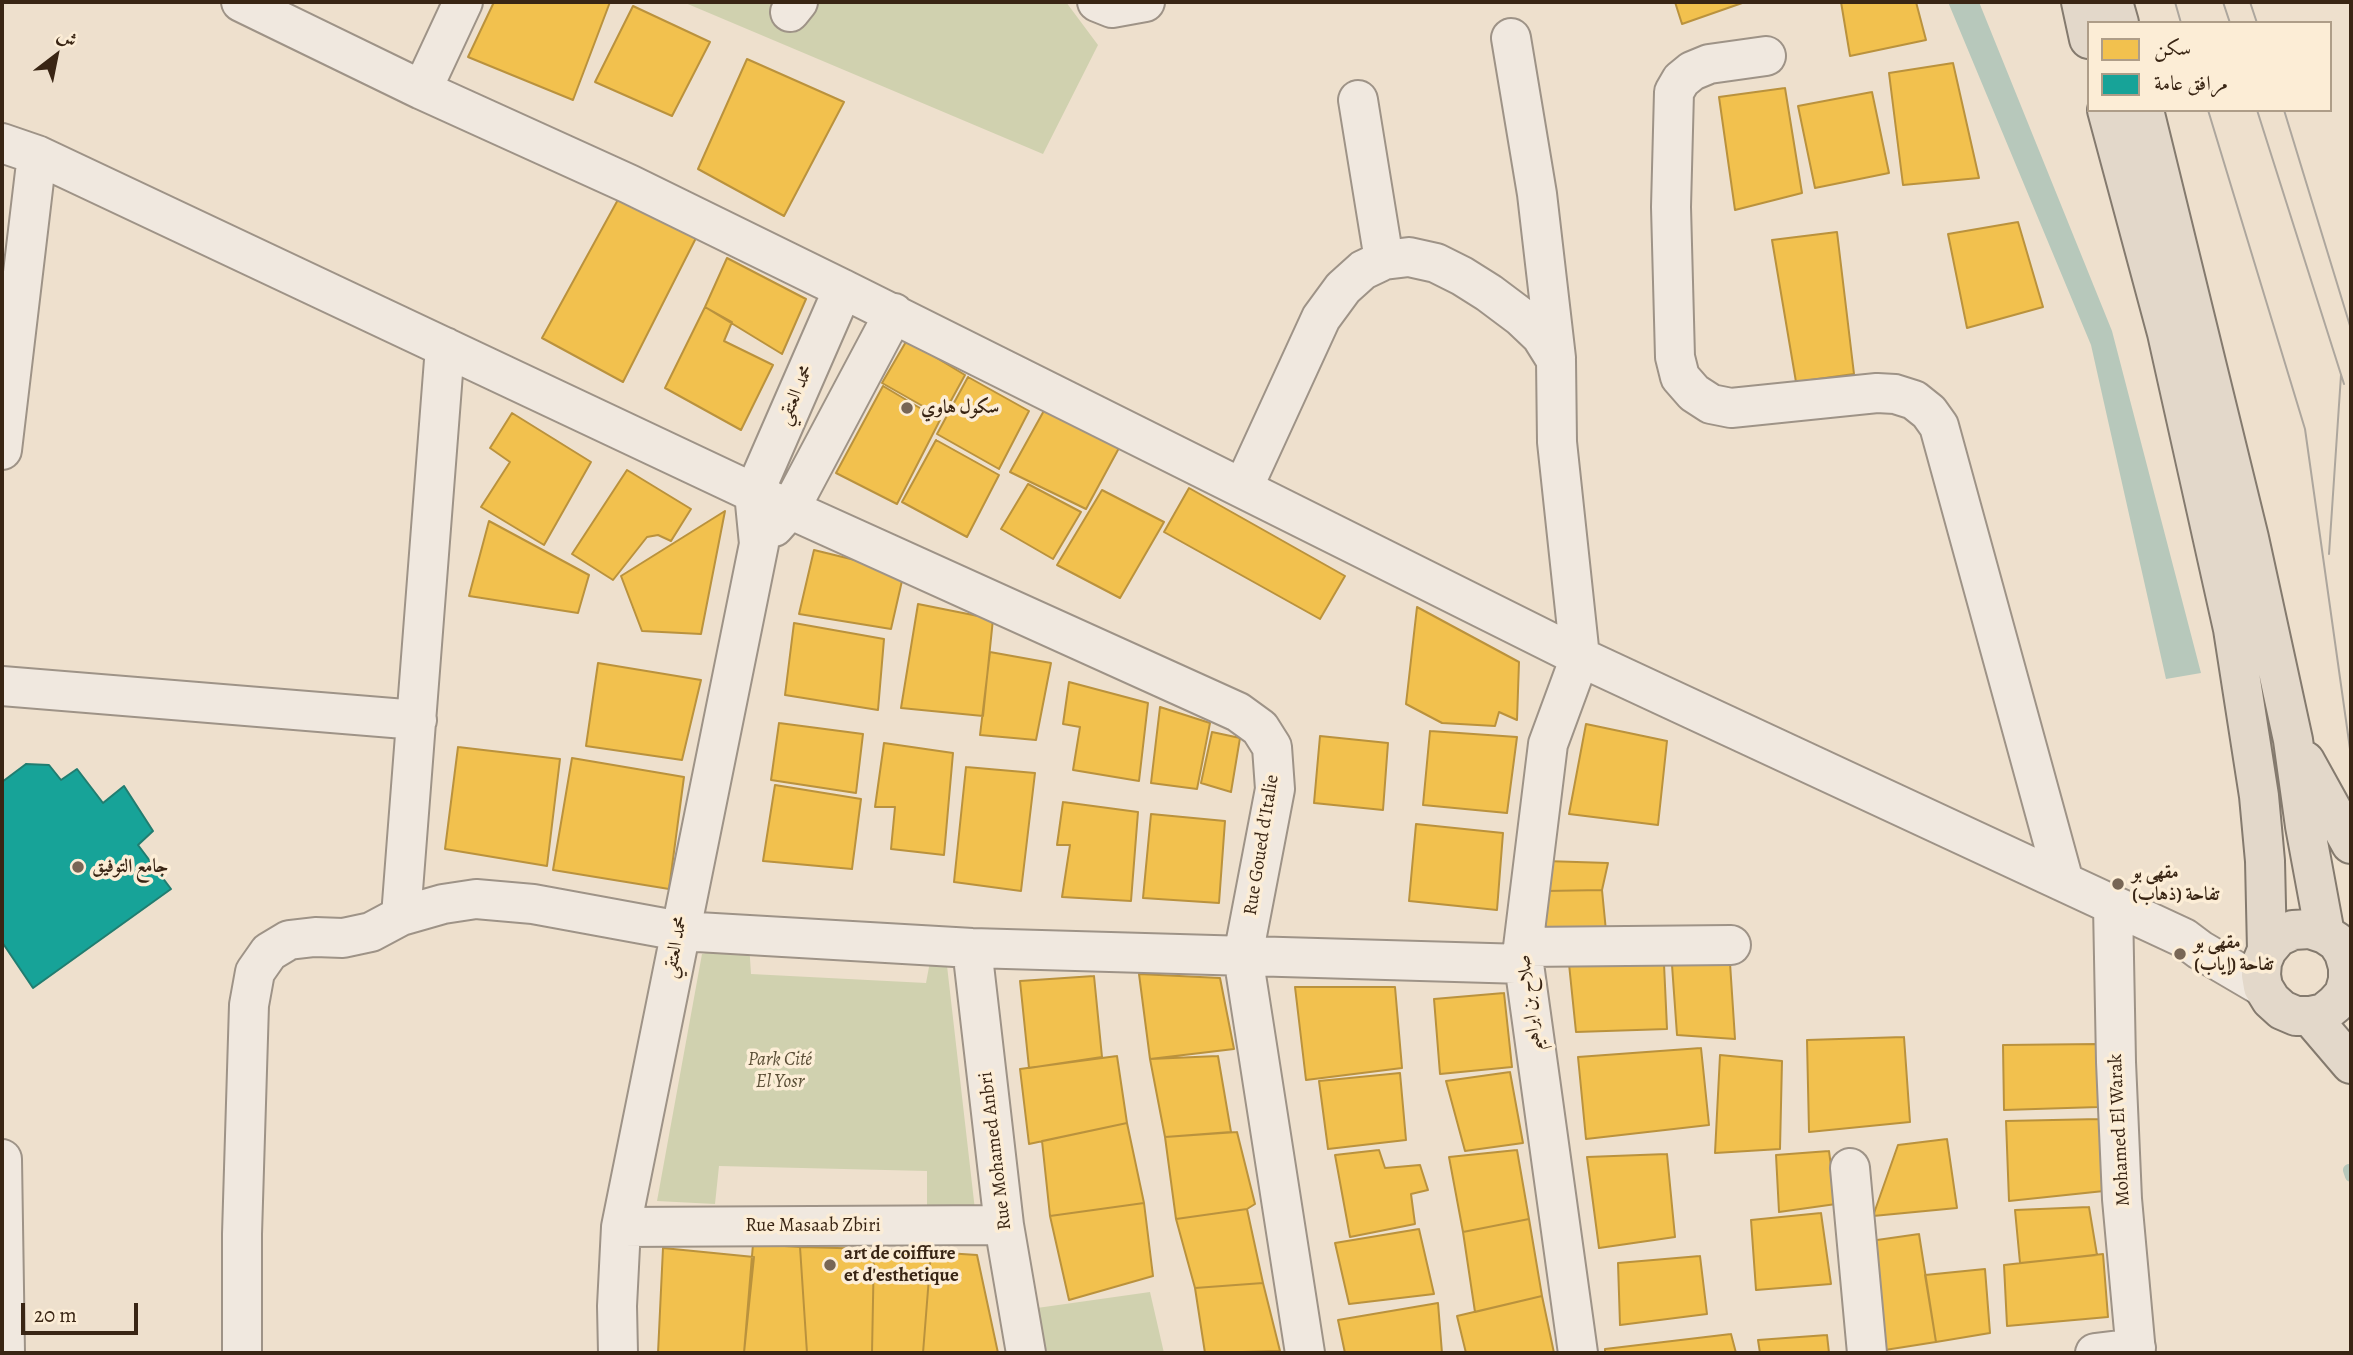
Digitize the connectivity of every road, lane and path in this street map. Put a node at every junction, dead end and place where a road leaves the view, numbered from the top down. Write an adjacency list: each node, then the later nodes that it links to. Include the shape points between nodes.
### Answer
1 (241, 2): 11 (street)
2 (463, 2): 11 (street)
3 (1097, 2): 4 (street, via 1112,8)
4 (1145, 2)
5 (2081, 2): 8 (main road)
6 (2113, 2): 7 (main road)
7 (2118, 21)
8 (2087, 30)
9 (1511, 38): 22 (street, via 1537,194)
10 (1766, 56): 33 (street, via 1709,64 1692,71 1674,92 1671,206 1675,357 1680,377 1711,404 1731,408 1877,393 1914,400 1929,412 1939,426)
11 (422, 90): 18 (street)
12 (1358, 100): 17 (street)
13 (2108, 112): 42 (main road, via 2167,333 2233,629 2265,861)
14 (2144, 112): 31 (main road, via 2246,525)
15 (2, 143): 16 (street, Rue Goued d'Italie)
16 (37, 155): 19 (street); 21 (street, Rue Goued d'Italie)
17 (1384, 260): 22 (street, via 1409,257 1462,276 1521,317); 24 (street, via 1363,270 1343,288 1321,318)
18 (843, 289): 20 (street); 25 (street, محمد العتقي)
19 (10, 305): 23 (street)
20 (894, 313): 24 (street); 26 (street, محمد العتقي)
21 (445, 347): 25 (street, Rue Goued d'Italie); 30 (street)
22 (1556, 360): 28 (street, via 1557,442)
23 (2, 450)
24 (1243, 488): 28 (street)
25 (754, 493): 26 (street, Rue Goued d'Italie); 27 (street, محمد العتقي)
26 (790, 509): 27 (street, محمد العتقي); 41 (street, Rue Goued d'Italie, via 1238,712 1259,727 1272,747 1275,789)
27 (759, 544): 36 (street, محمد العتقي)
28 (1580, 657): 33 (street); 40 (street, صلاح بن ابراهيم, via 1548,744)
29 (2, 686): 30 (street)
30 (416, 720): 35 (street)
31 (2293, 740): 32 (main road); 37 (main road)
32 (2351, 844)
33 (2064, 882): 34 (street)
34 (2113, 906): 42 (street, via 2184,938 2204,937); 50 (street, Mohamed El Warak, via 2121,1185)
35 (401, 916): 36 (street, via 476,899 544,906); 52 (street, via 371,932 289,940 269,952 255,972 249,1005)
36 (680, 931): 39 (street); 49 (street, محمد العتقي)
37 (2325, 934): 42 (main road, via 2293,930 2278,937); 43 (main road, via 2344,953)
38 (1731, 945): 40 (street)
39 (972, 948): 41 (street); 48 (street, Rue Mohamed Anbri)
40 (1524, 955): 41 (street); 56 (street, صلاح بن ابراهيم)
41 (1243, 956): 55 (street, Rue Goued d'Italie)
42 (2264, 967): 44 (main road, via 2271,1000 2295,1016)
43 (2350, 982): 44 (main road, via 2335,1004)
44 (2310, 1016): 45 (main road)
45 (2351, 1063)
46 (2, 1159): 51 (street)
47 (1850, 1168): 57 (street)
48 (1004, 1225): 49 (street, Rue Masaab Zbiri); 54 (street, Rue Mohamed Anbri)
49 (621, 1227): 53 (street, محمد العتقي)
50 (2136, 1351): 58 (street)
51 (5, 1353)
52 (242, 1353)
53 (618, 1353)
54 (1026, 1353)
55 (1305, 1353)
56 (1578, 1353)
57 (1867, 1353)
58 (2095, 1353)

